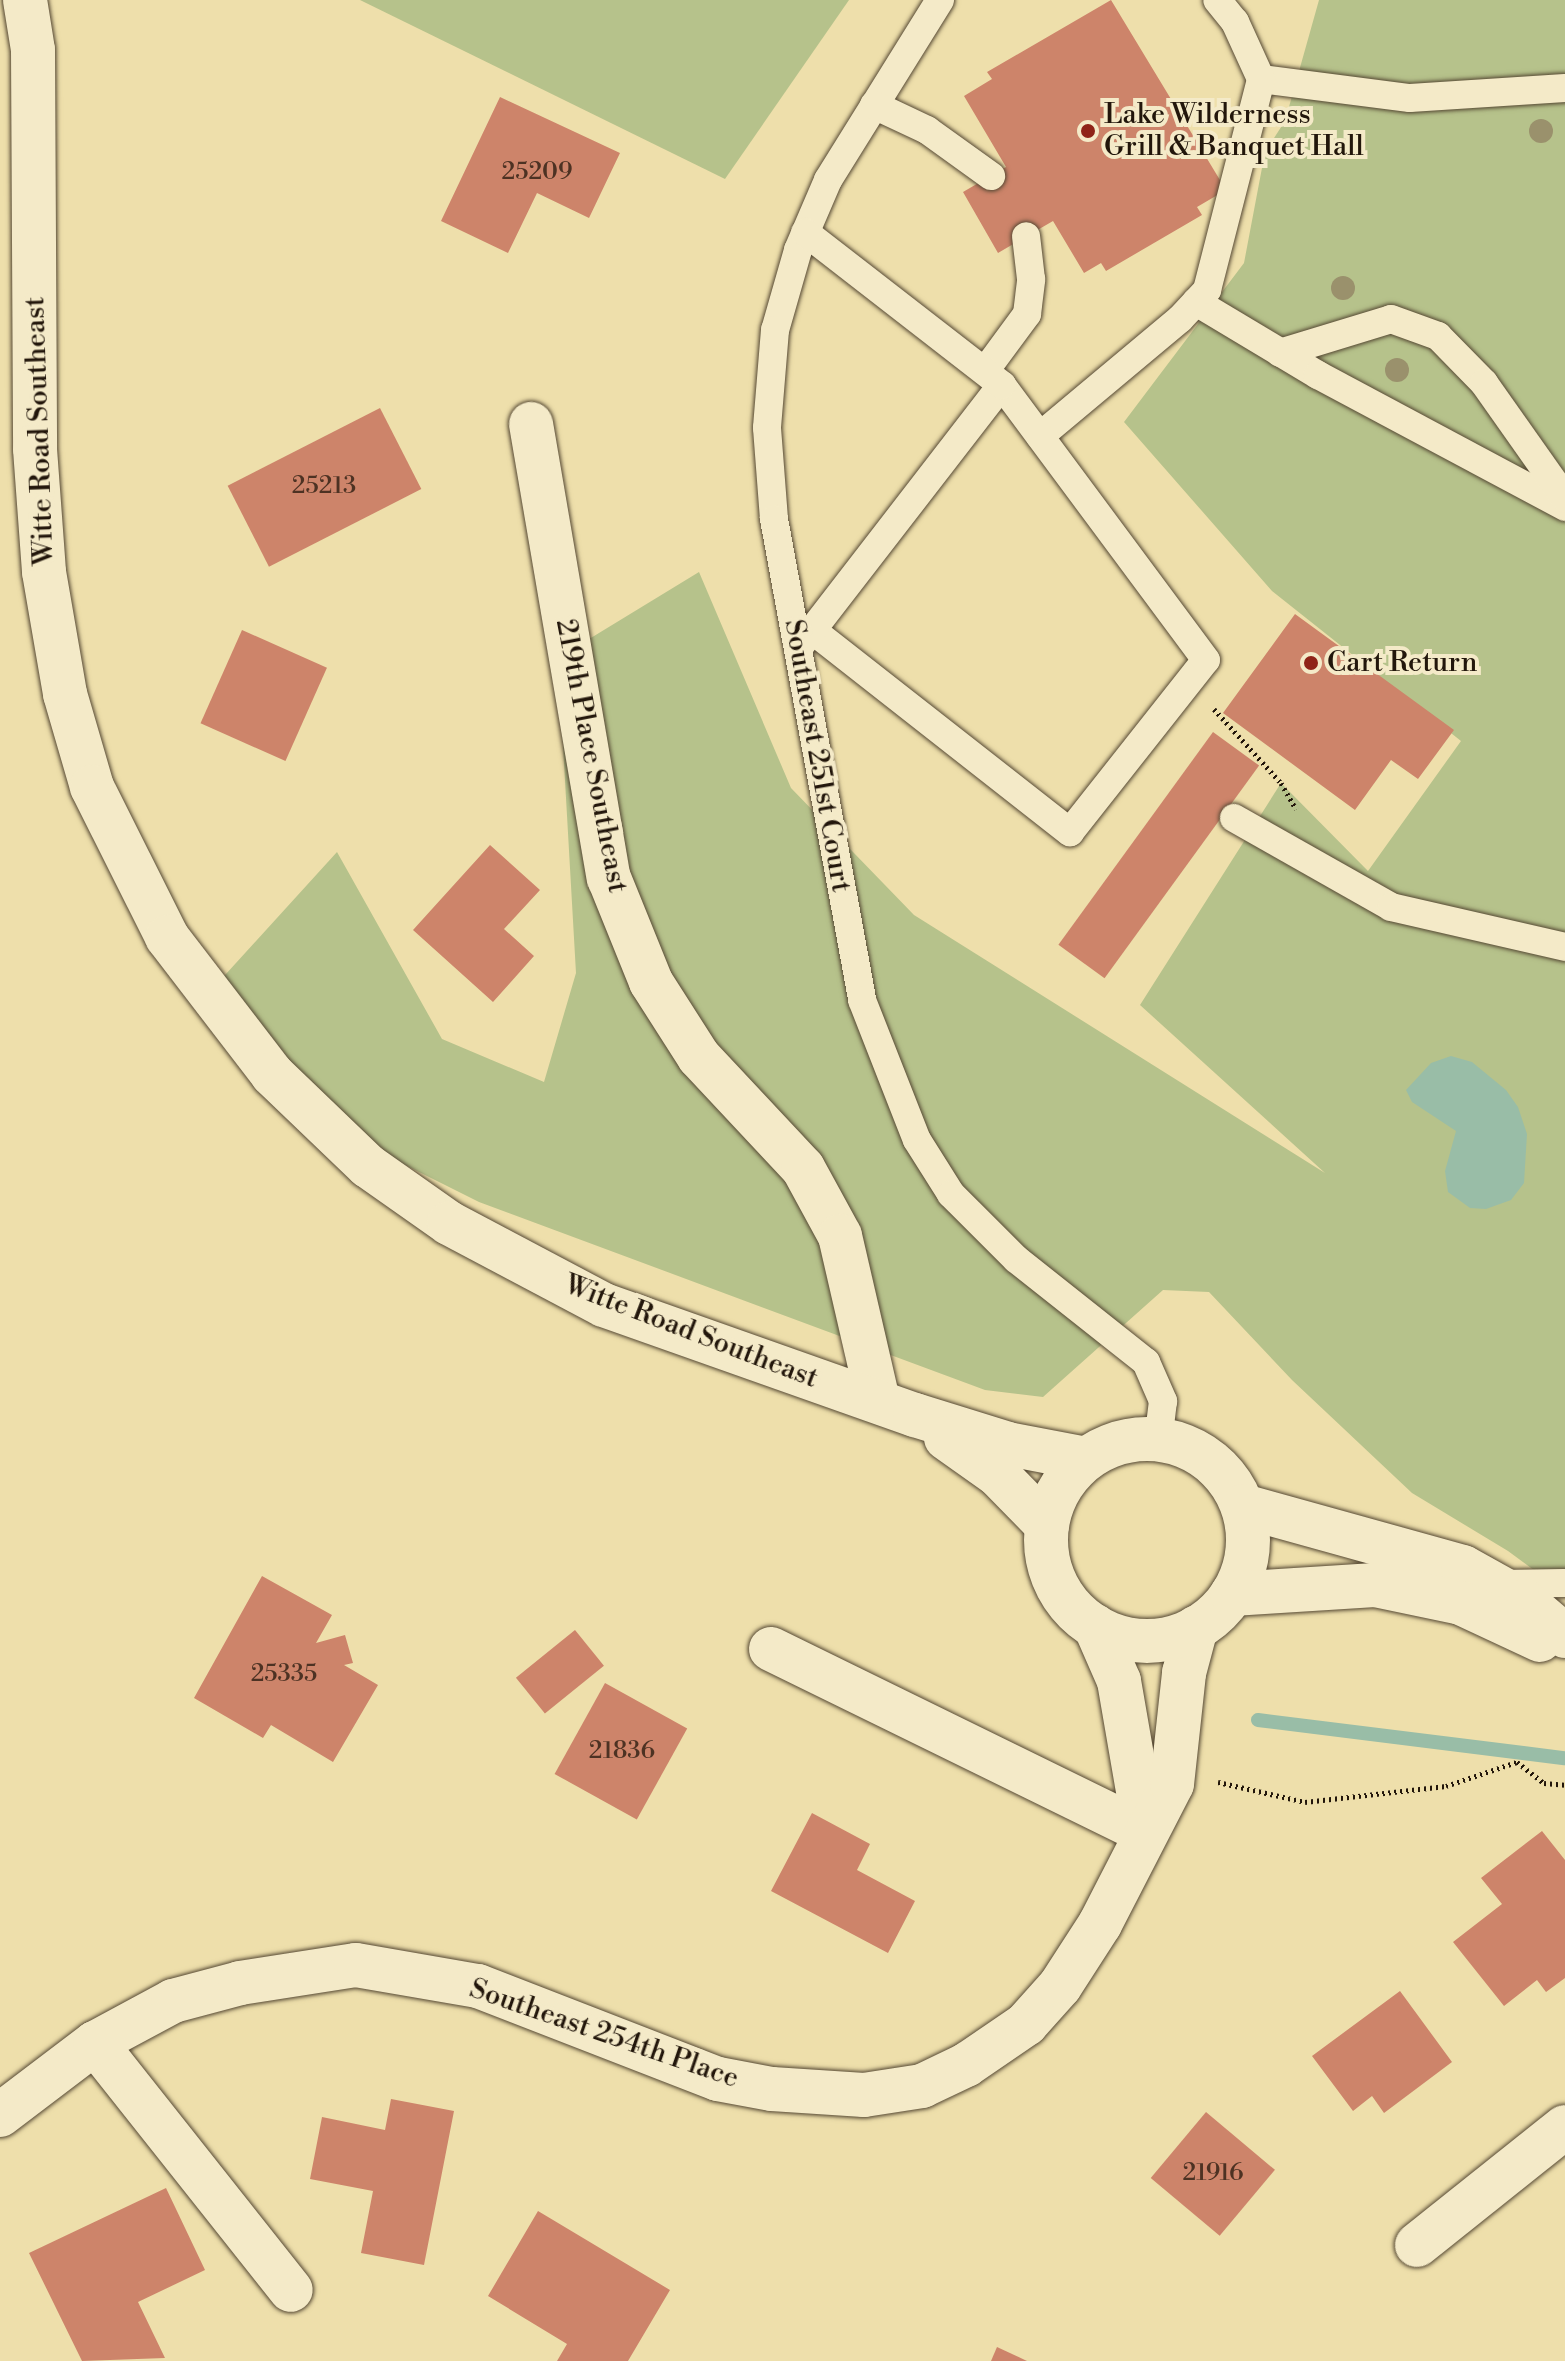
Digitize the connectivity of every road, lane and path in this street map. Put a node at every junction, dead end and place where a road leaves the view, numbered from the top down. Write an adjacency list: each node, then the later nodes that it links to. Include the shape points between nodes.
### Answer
1 (25, 0): 22 (street, Witte Road Southeast, via 33,50 35,449 44,572 65,694 92,787 167,937 272,1074 368,1166 449,1223 604,1305)
2 (940, 0): 6 (lane, Southeast 251st Court)
3 (1217, 0): 4 (lane, via 1235,22)
4 (1261, 79): 5 (lane, via 1410,98); 10 (lane, via 1207,290)
5 (1565, 88)
6 (874, 105): 7 (lane, via 927,130); 8 (lane, Southeast 251st Court, via 828,180)
7 (991, 176)
8 (805, 232): 12 (lane); 17 (lane, Southeast 251st Court, via 775,330 767,428 774,519)
9 (1026, 236): 12 (lane, via 1031,279 1027,314)
10 (1196, 302): 11 (lane); 14 (lane)
11 (1280, 353): 15 (lane, via 1391,319 1438,336 1484,383); 16 (lane)
12 (993, 378): 14 (lane); 17 (lane)
13 (531, 424): 22 (street, 219th Place Southeast, via 609,878 651,982 699,1057 803,1168 840,1236)
14 (1040, 436): 18 (lane, via 1206,660)
15 (1565, 498)
16 (1565, 507)
17 (805, 640): 18 (lane, via 1070,832); 23 (lane, Southeast 251st Court, via 862,1000 917,1140 951,1194 1016,1259 1146,1362 1163,1401)
18 (1189, 682): 20 (path, via 1281,783)
19 (1234, 818): 20 (lane)
20 (1335, 875): 21 (lane, via 1391,907)
21 (1565, 947)
22 (896, 1408): 24 (street, Witte Road Southeast, via 1008,1444); 26 (street, Witte Road Southeast, via 998,1475)
23 (1158, 1439): 24 (street, via 1120,1442); 25 (street, via 1210,1460)
24 (1086, 1459): 26 (street, via 1067,1477)
25 (1243, 1506): 28 (street, via 1463,1567); 29 (street, via 1249,1535 1245,1565)
26 (1047, 1525): 30 (street, via 1047,1555 1056,1583 1072,1608)
27 (1565, 1583): 28 (lane)
28 (1494, 1584): 32 (street, via 1524,1601)
29 (1232, 1594): 31 (street); 34 (street, via 1375,1585 1461,1603)
30 (1095, 1626): 31 (street, via 1137,1640 1159,1640); 37 (street, via 1119,1681)
31 (1196, 1628): 37 (street, Southeast 254th Place, via 1184,1673 1172,1784)
32 (1565, 1636)
33 (771, 1649): 37 (street)
34 (1565, 1654)
35 (1219, 1768): 36 (path, via 1217,1783 1305,1802 1446,1786 1517,1762 1544,1783)
36 (1565, 1785)
37 (1145, 1832): 38 (street, Southeast 254th Place, via 1100,1924 1060,1986 1026,2024 966,2065 922,2086 864,2095 772,2089 718,2079 478,1986 356,1965 240,1983 173,2001)
38 (95, 2043): 39 (street, Southeast 254th Place); 42 (street)
39 (0, 2115)
40 (1565, 2127): 41 (street)
41 (1417, 2245)
42 (291, 2290)

